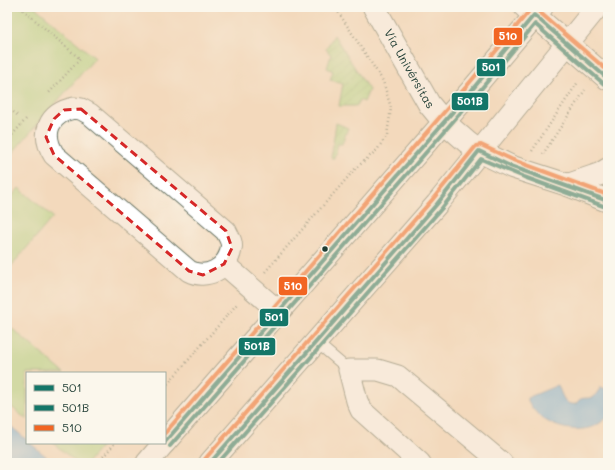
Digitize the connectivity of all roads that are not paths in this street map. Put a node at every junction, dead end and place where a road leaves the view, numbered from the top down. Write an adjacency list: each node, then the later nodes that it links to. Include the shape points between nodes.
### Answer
1 (374, 7): 6 (main road, Vía Univérsitas)
2 (394, 7): 6 (main road)
3 (597, 7): 5 (main road)
4 (534, 10): 5 (main road); 8 (main road, via 471,91)
5 (561, 38): 7 (main road); 9 (main road)
6 (393, 41): 8 (main road, Vía Univérsitas, via 421,93)
7 (608, 79)
8 (443, 121): 9 (main road, Vía Univérsitas); 14 (main road)
9 (473, 146): 11 (main road, Vía Univérsitas, via 520,170); 15 (main road, via 437,204)
10 (608, 169): 11 (main road)
11 (568, 185): 12 (main road, Vía Univérsitas)
12 (608, 201)
13 (224, 264): 13 (street, via 232,248 226,231 90,114 82,108 74,108 64,110 54,119 46,137 54,154 189,271 203,275 212,273); 14 (street)
14 (278, 311): 17 (main road)
15 (316, 342): 16 (lane); 20 (main road)
16 (349, 370): 21 (street, via 361,410); 22 (street, via 378,370 398,376)
17 (166, 440)
18 (162, 444): 19 (main road)
19 (147, 463)
20 (210, 463)
21 (420, 463)
22 (502, 463)

